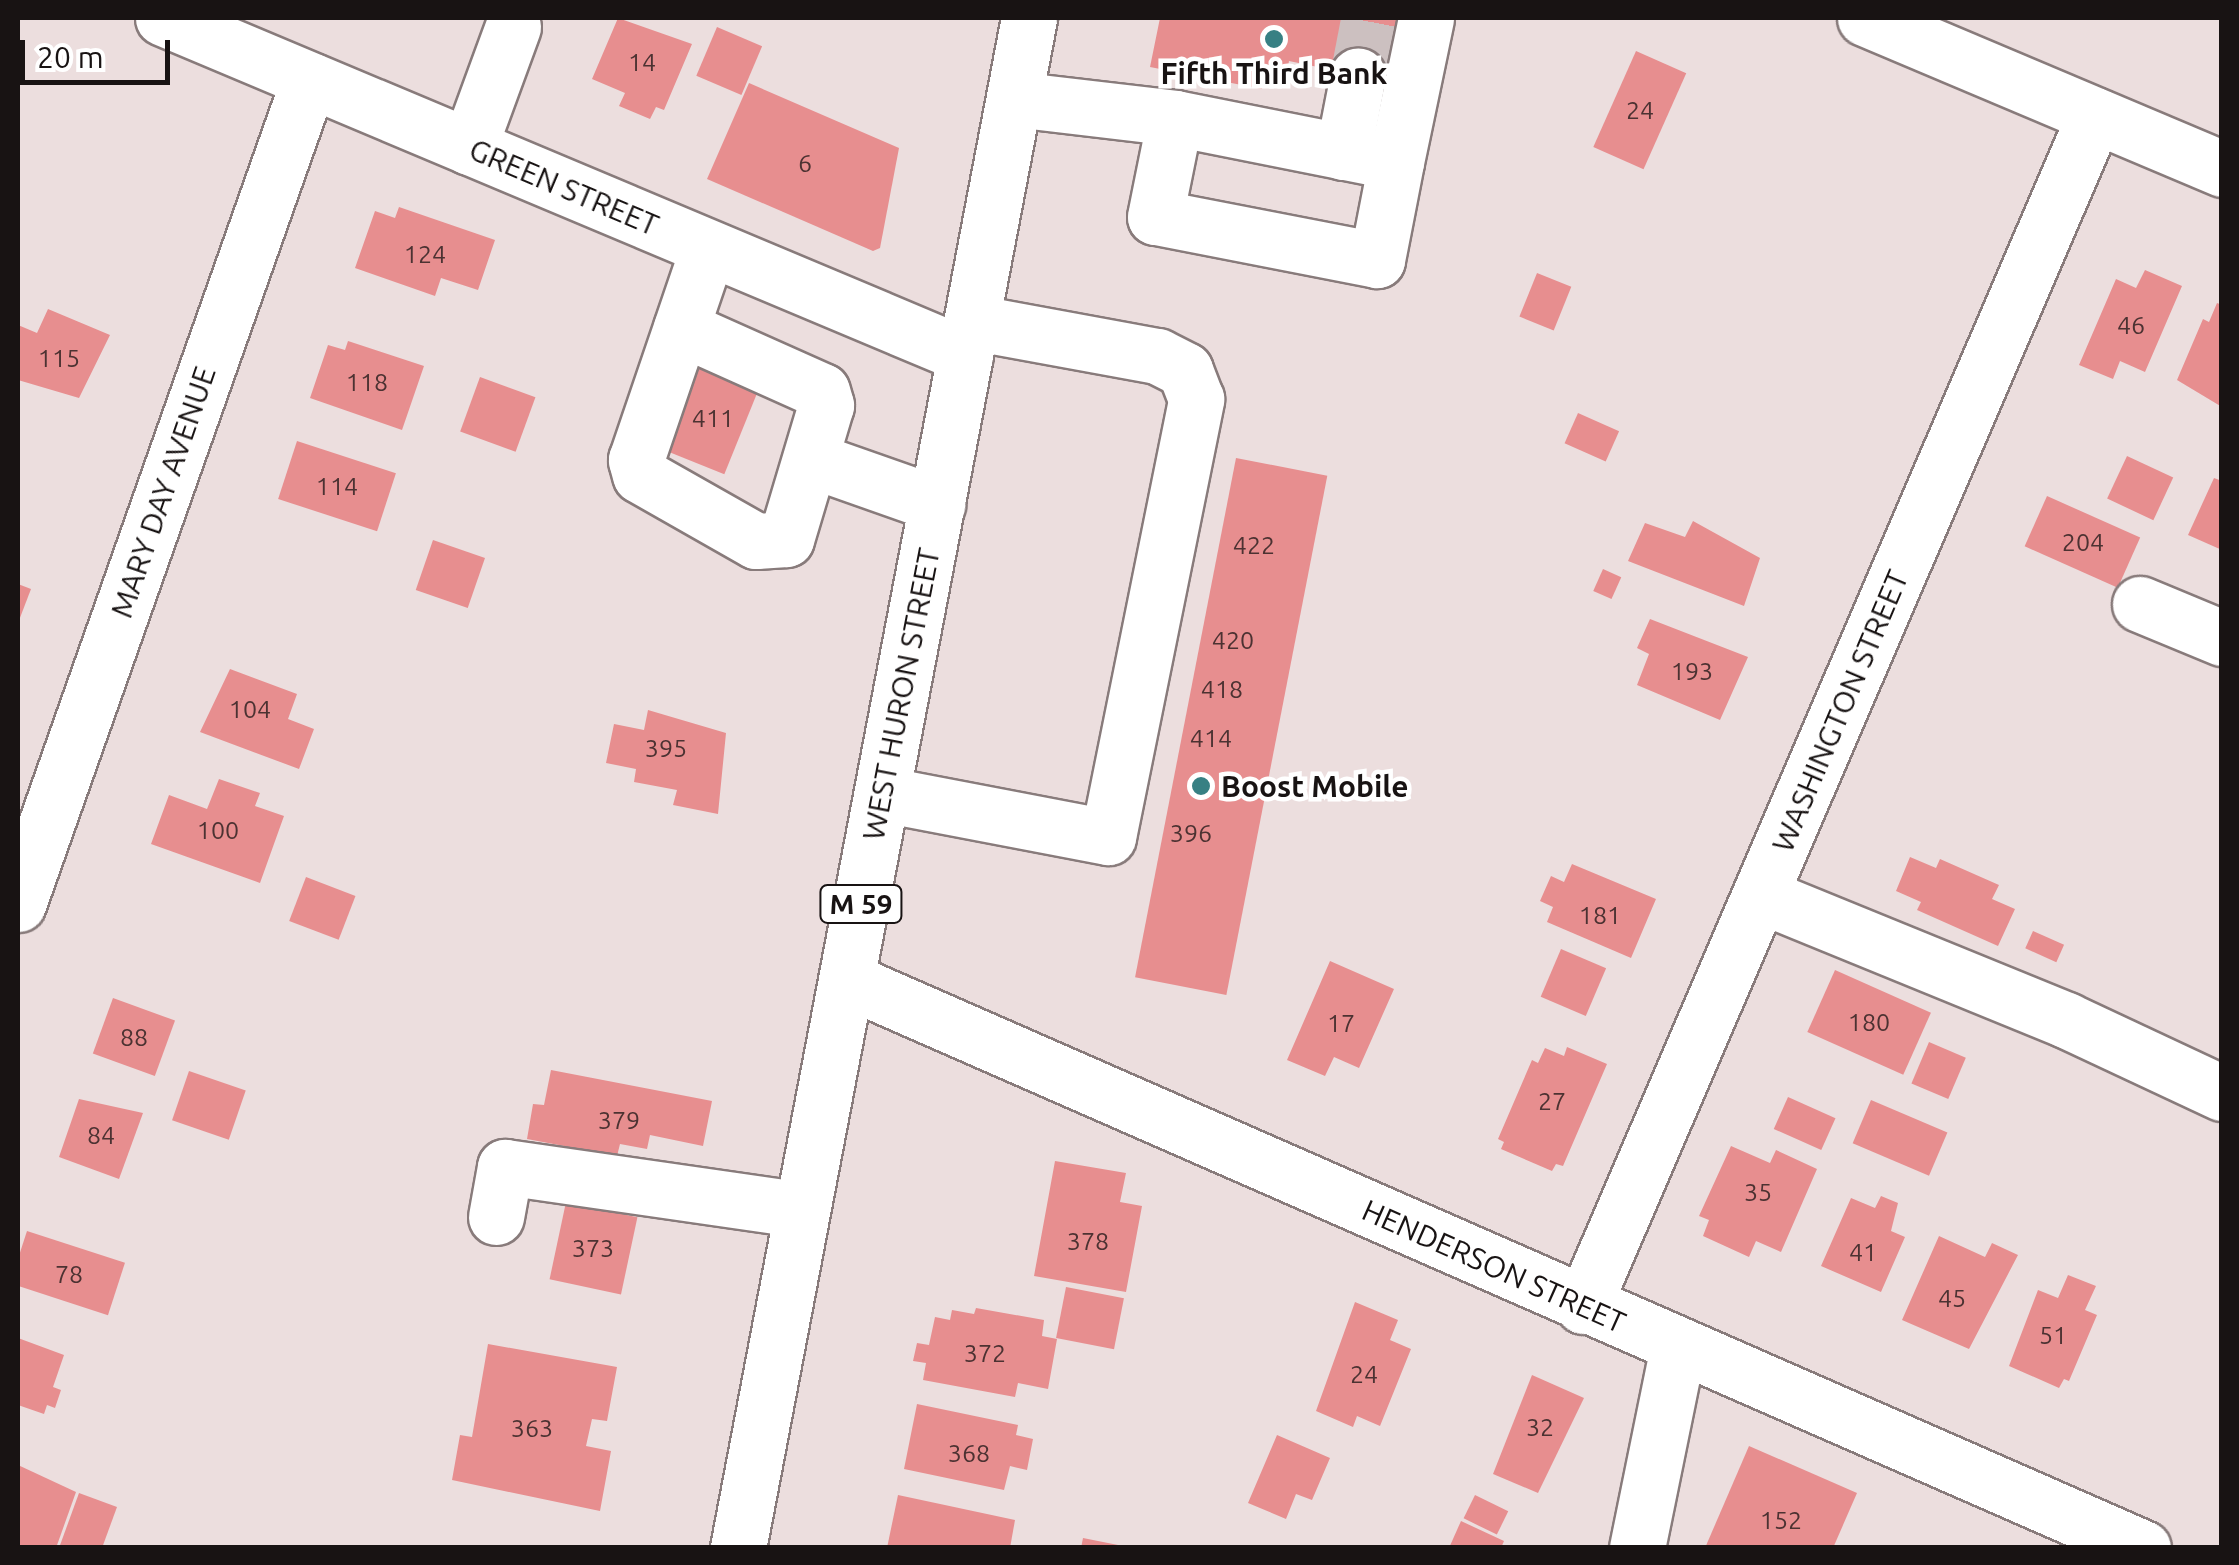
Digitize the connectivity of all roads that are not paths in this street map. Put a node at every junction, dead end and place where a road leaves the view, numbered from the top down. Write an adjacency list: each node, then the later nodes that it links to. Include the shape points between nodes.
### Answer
1 (163, 18): 7 (main road, GREEN STREET)
2 (1029, 18): 8 (main road, WEST HURON STREET / M 59)
3 (1426, 18): 13 (main road)
4 (1865, 18): 9 (main road)
5 (513, 27): 11 (main road)
6 (1358, 75): 12 (main road)
7 (309, 80): 11 (main road, GREEN STREET); 24 (main road, MARY DAY AVENUE)
8 (1014, 99): 10 (main road); 17 (main road, WEST HURON STREET / M 59)
9 (2095, 116): 14 (main road); 23 (main road, WASHINGTON STREET)
10 (1175, 118): 12 (main road); 13 (main road, via 1154,217 1173,221 1377,260)
11 (469, 147): 15 (main road, GREEN STREET)
12 (1342, 152): 13 (main road)
13 (1396, 162)
14 (2222, 169)
15 (708, 248): 16 (main road); 17 (main road, GREEN STREET)
16 (681, 328): 18 (main road, via 822,391 826,405); 18 (main road, via 636,460 652,488 772,544 786,540 796,526)
17 (968, 338): 19 (main road, WEST HURON STREET / M 59); 22 (main road, GREEN STREET, via 1157,356 1185,370 1196,399 1108,837)
18 (812, 460): 19 (main road)
19 (937, 504): 22 (main road, WEST HURON STREET / M 59)
20 (2140, 604): 21 (main road)
21 (2222, 638)
22 (882, 794): 25 (main road, WEST HURON STREET / M 59)
23 (1760, 895): 26 (main road, via 2066,1020); 29 (main road, WASHINGTON STREET)
24 (18, 904)
25 (846, 980): 27 (main road, WEST HURON STREET / M 59); 29 (main road, HENDERSON STREET)
26 (2222, 1093)
27 (802, 1210): 28 (main road, via 505,1167); 31 (main road, WEST HURON STREET / M 59)
28 (496, 1217)
29 (1584, 1306): 30 (main road, HENDERSON STREET)
30 (1678, 1347): 32 (main road); 33 (main road, HENDERSON STREET)
31 (738, 1548)
32 (1637, 1548)
33 (2143, 1548)

